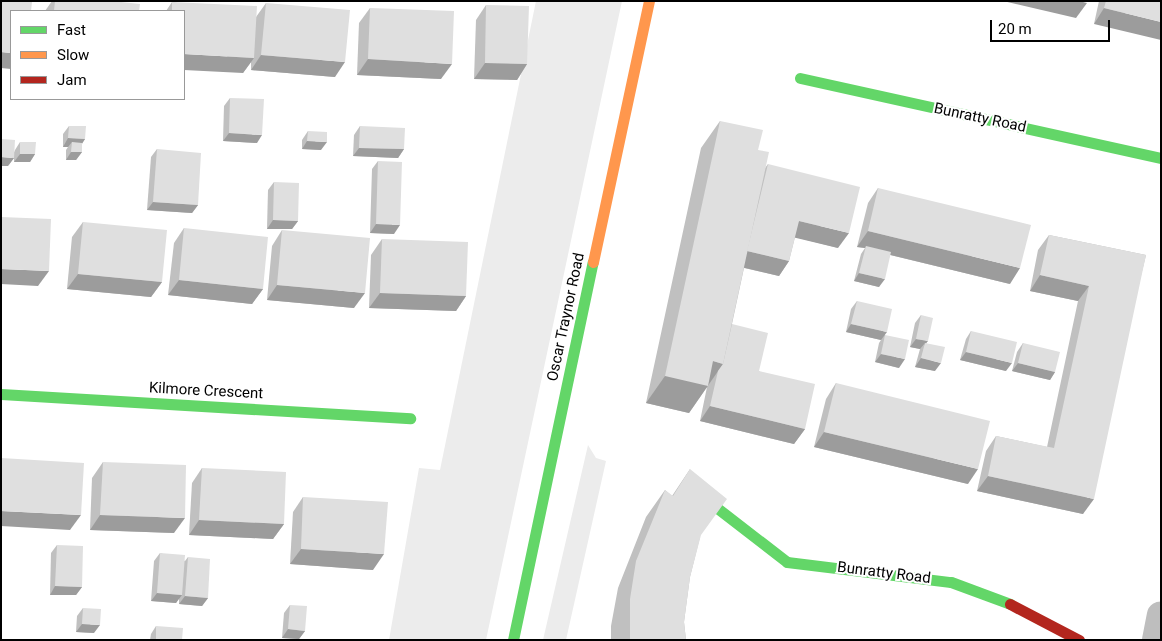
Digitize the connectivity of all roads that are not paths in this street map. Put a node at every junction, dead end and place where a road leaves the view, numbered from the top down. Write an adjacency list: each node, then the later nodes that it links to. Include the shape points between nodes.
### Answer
1 (649, 1): 8 (street, Oscar Traynor Road)
2 (800, 78): 3 (street, Bunratty Road)
3 (1161, 158)
4 (1, 394): 5 (street, Kilmore Crescent)
5 (410, 418)
6 (699, 494): 9 (street, Bunratty Road, via 787,562 951,582 1025,610)
7 (1161, 615): 10 (street)
8 (513, 640)
9 (1079, 640)
10 (1156, 640)

